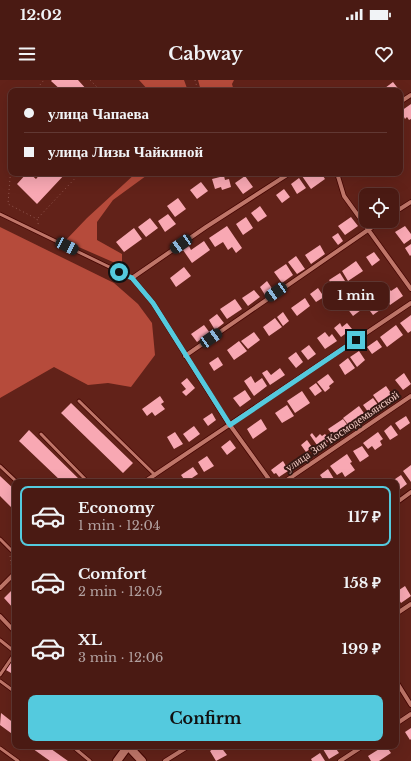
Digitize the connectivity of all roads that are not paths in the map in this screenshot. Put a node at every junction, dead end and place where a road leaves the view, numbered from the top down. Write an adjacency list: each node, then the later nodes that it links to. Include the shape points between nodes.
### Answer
1 (285, 176): 7 (street)
2 (338, 176): 6 (street, via 344,196)
3 (411, 202): 4 (street)
4 (399, 210)
5 (0, 214): 7 (lane)
6 (368, 229): 8 (street); 10 (street)
7 (132, 278): 10 (street, via 153,303)
8 (411, 289)
9 (411, 303): 13 (street)
10 (185, 356): 13 (street)
11 (411, 396): 21 (street, улица Зои Космодемьянской)
12 (79, 401): 16 (lane)
13 (230, 425): 16 (street); 20 (street)
14 (41, 434): 18 (lane)
15 (0, 466): 17 (lane)
16 (155, 475): 19 (street)
17 (14, 479)
18 (85, 479)
19 (149, 479)
20 (269, 479)
21 (288, 479)
22 (411, 492): 23 (street)
23 (399, 501)
24 (0, 539): 25 (lane)
25 (12, 551)
26 (12, 575): 27 (street)
27 (0, 588)
28 (411, 604): 29 (street)
29 (399, 612)
30 (0, 616): 31 (street)
31 (12, 629)
32 (0, 640): 33 (lane)
33 (12, 650)
34 (12, 657): 35 (lane)
35 (0, 675)
36 (0, 681): 38 (lane)
37 (399, 686): 39 (street)
38 (12, 690)
39 (411, 705)
40 (411, 714): 41 (street)
41 (399, 722)
42 (0, 748): 48 (lane)
43 (76, 749): 49 (lane)
44 (126, 749): 50 (street)
45 (131, 749): 51 (street)
46 (184, 749): 52 (street)
47 (358, 749): 53 (street)
48 (18, 761)
49 (90, 761)
50 (117, 761)
51 (142, 761)
52 (165, 761)
53 (340, 761)

